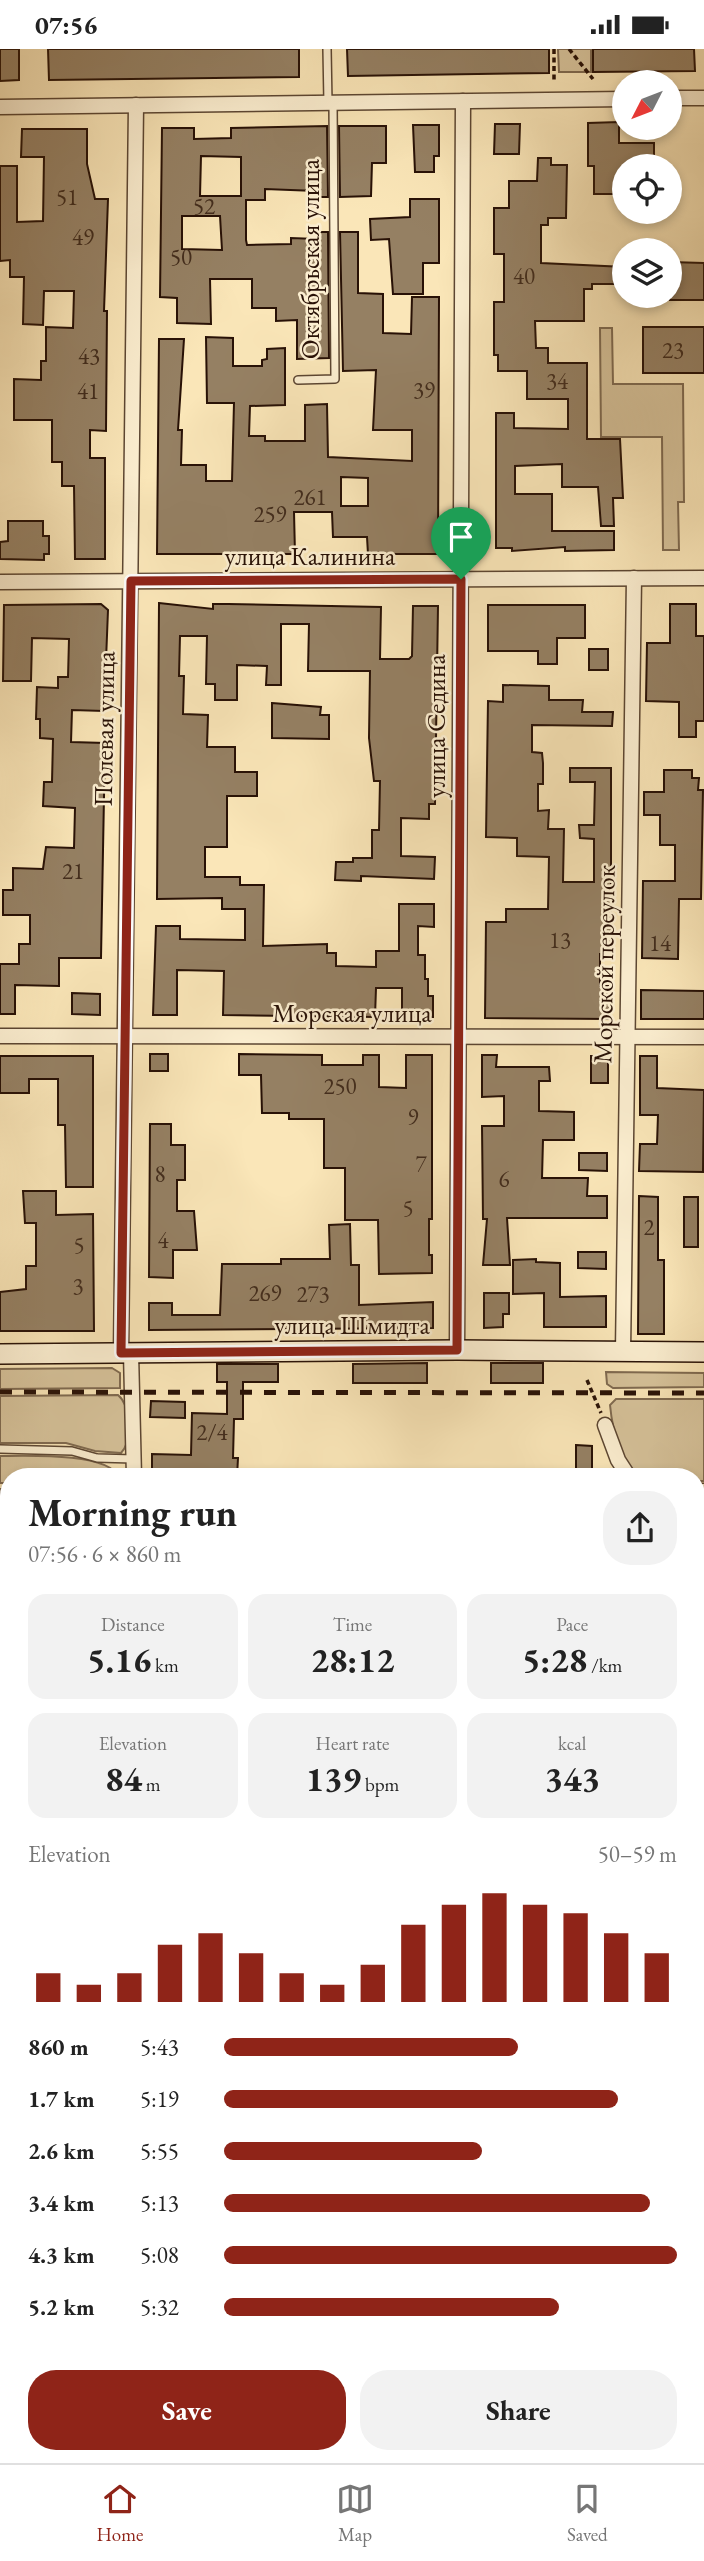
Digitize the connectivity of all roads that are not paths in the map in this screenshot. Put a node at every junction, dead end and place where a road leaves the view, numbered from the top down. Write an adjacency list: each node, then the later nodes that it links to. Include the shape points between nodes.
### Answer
1 (327, 49): 6 (lane)
2 (682, 98): 3 (street)
3 (704, 98)
4 (612, 99): 5 (street)
5 (463, 101): 6 (street); 12 (street, улица Седина)
6 (331, 103): 7 (street); 9 (lane, Октябрьская улица, via 335,379)
7 (136, 105): 8 (street); 13 (street, Полевая улица)
8 (0, 107)
9 (298, 380)
10 (634, 578): 11 (street, улица Калинина); 12 (street, улица Калинина); 19 (street, Морской переулок)
11 (704, 578)
12 (461, 579): 13 (street, улица Калинина); 18 (street, улица Седина)
13 (131, 581): 14 (street, улица Калинина); 16 (street, Полевая улица)
14 (0, 582)
15 (0, 1036): 16 (street, Морская улица)
16 (125, 1036): 18 (street, Морская улица); 23 (street, Полевая улица)
17 (704, 1037): 19 (street, Морская улица)
18 (459, 1038): 19 (street, Морская улица); 20 (street, улица Седина)
19 (627, 1038): 21 (street, Морской переулок)
20 (457, 1350): 21 (street, улица Шмидта); 23 (street, улица Шмидта)
21 (623, 1351): 22 (street, улица Шмидта)
22 (704, 1352)
23 (126, 1353): 24 (street, улица Шмидта); 27 (street, Полевая улица)
24 (0, 1354)
25 (606, 1425): 29 (street)
26 (0, 1450): 27 (lane, via 72,1451 97,1458)
27 (134, 1459): 28 (street)
28 (134, 1468)
29 (623, 1468)

